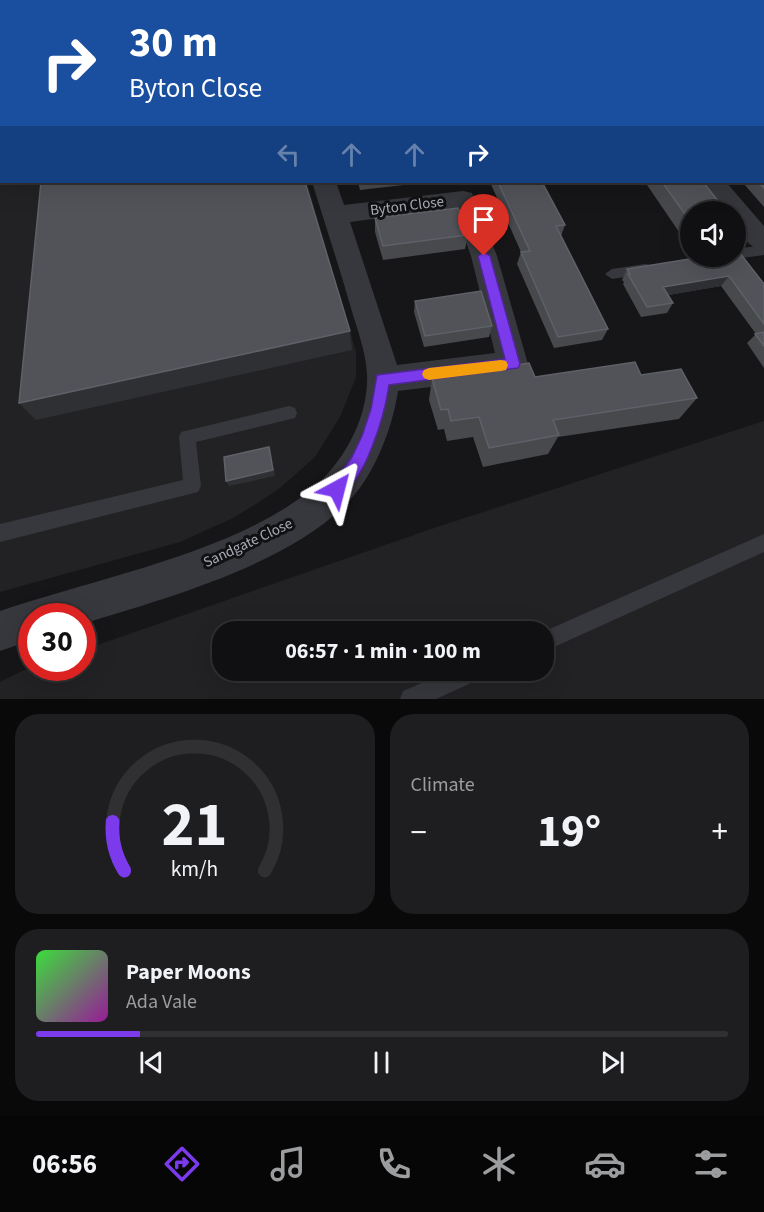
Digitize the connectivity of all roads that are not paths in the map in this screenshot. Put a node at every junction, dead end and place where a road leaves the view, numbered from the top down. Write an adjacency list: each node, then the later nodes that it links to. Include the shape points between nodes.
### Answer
1 (324, 183): 3 (street, Sandgate Close)
2 (714, 183): 4 (street)
3 (335, 215): 9 (street, Sandgate Close, via 376,342); 9 (street, Byton Close, via 463,199 484,256 513,364)
4 (764, 243)
5 (764, 250): 6 (lane)
6 (746, 252)
7 (656, 267): 8 (lane)
8 (612, 274)
9 (382, 380): 13 (street, Sandgate Close, via 379,409 357,462 328,498 298,520 242,549)
10 (289, 413): 11 (lane, via 187,437 192,486)
11 (0, 533)
12 (764, 543): 16 (lane)
13 (85, 603)
14 (18, 625): 15 (street)
15 (0, 631)
16 (554, 637)
17 (452, 681): 18 (lane)
18 (411, 699)

